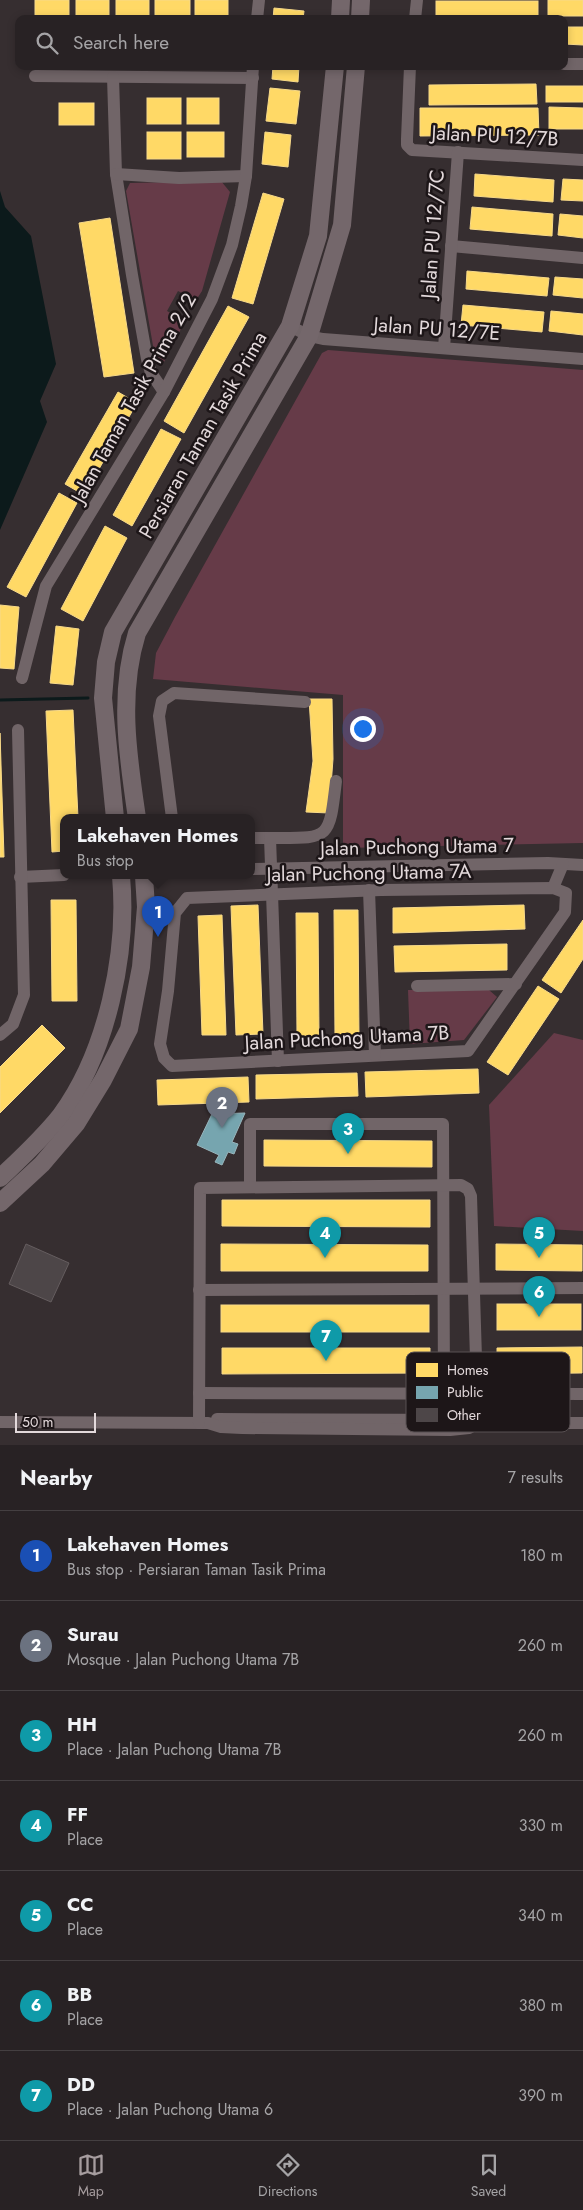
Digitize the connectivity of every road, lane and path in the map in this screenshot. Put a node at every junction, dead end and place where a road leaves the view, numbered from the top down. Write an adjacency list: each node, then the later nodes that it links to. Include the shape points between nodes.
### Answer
1 (258, 0): 5 (street)
2 (341, 0): 6 (main road)
3 (361, 0): 7 (main road)
4 (417, 0): 8 (street)
5 (257, 15)
6 (340, 15)
7 (360, 15)
8 (415, 15)
9 (568, 64): 10 (street)
10 (583, 64)
11 (335, 70): 23 (main road, Persiaran Taman Tasik Prima, via 318,236)
12 (356, 70): 24 (main road, via 342,225)
13 (410, 70): 17 (street, Jalan PU 12/7B, via 407,145 412,150)
14 (253, 72): 16 (street); 20 (street, Jalan Taman Tasik Prima 2/2)
15 (35, 76): 16 (street)
16 (113, 77): 19 (street)
17 (458, 152): 18 (street, Jalan PU 12/7B); 21 (street, Jalan PU 12/7C)
18 (583, 160)
19 (116, 174): 20 (street, via 178,178); 27 (street, via 147,359 151,373)
20 (246, 176): 27 (street, Jalan Taman Tasik Prima 2/2, via 232,244 212,298)
21 (450, 246): 22 (street); 25 (street, Jalan PU 12/7C)
22 (583, 258)
23 (290, 326): 24 (street, Jalan PU 12/7E); 32 (main road, Persiaran Taman Tasik Prima, via 113,632 103,698)
24 (310, 336): 25 (street, Jalan PU 12/7E); 33 (main road, via 137,633 130,656 126,706 126,745)
25 (444, 348): 26 (street, Jalan PU 12/7E)
26 (583, 359)
27 (164, 392): 28 (street, Jalan Taman Tasik Prima 2/2, via 46,586)
28 (22, 678)
29 (305, 702): 34 (street, via 174,693 162,701 159,716)
30 (18, 730): 42 (street)
31 (336, 781): 36 (street, via 328,828 317,836)
32 (115, 814)
33 (136, 814)
34 (171, 814)
35 (255, 838): 36 (street)
36 (270, 838): 39 (street)
37 (563, 864): 38 (street, Jalan Puchong Utama 7); 39 (street, Jalan Puchong Utama 7); 45 (street)
38 (583, 865)
39 (271, 868): 40 (street, Jalan Puchong Utama 7); 47 (street)
40 (255, 869)
41 (60, 875): 42 (street)
42 (20, 877): 50 (street, via 24,996 13,1024)
43 (121, 879): 54 (main road, via 123,903 117,966 101,1038 87,1073 61,1115)
44 (144, 879): 57 (main road, via 146,907 141,967 129,1029 104,1080 76,1124 42,1164)
45 (554, 888): 46 (street, Jalan Puchong Utama 7A); 48 (street, Jalan Puchong Utama 7B, via 566,894 565,912)
46 (369, 890): 47 (street, Jalan Puchong Utama 7A); 52 (street)
47 (272, 894): 51 (street, Jalan Puchong Utama 7A, via 187,898 175,913); 53 (street)
48 (516, 984): 49 (street); 52 (street, Jalan Puchong Utama 7B, via 468,1051)
49 (417, 986)
50 (0, 1034)
51 (160, 1044): 53 (street, Jalan Puchong Utama 7B, via 164,1058 172,1066)
52 (375, 1055): 53 (street, Jalan Puchong Utama 7B)
53 (278, 1061)
54 (0, 1178)
55 (444, 1185): 56 (street); 56 (street, via 443,1124 250,1124); 58 (street, via 460,1184 468,1188 471,1196); 60 (street)
56 (250, 1187): 61 (street, via 200,1188)
57 (0, 1203)
58 (473, 1288): 59 (street); 60 (street); 63 (street)
59 (583, 1288)
60 (445, 1289): 61 (street); 62 (street)
61 (199, 1290): 64 (street)
62 (444, 1352)
63 (475, 1352)
64 (199, 1393): 67 (street); 70 (street)
65 (570, 1394): 66 (street)
66 (583, 1394)
67 (406, 1395)
68 (406, 1420): 70 (street, via 220,1419)
69 (0, 1422): 70 (street)
70 (203, 1423)
71 (570, 1423): 72 (street)
72 (583, 1423)

